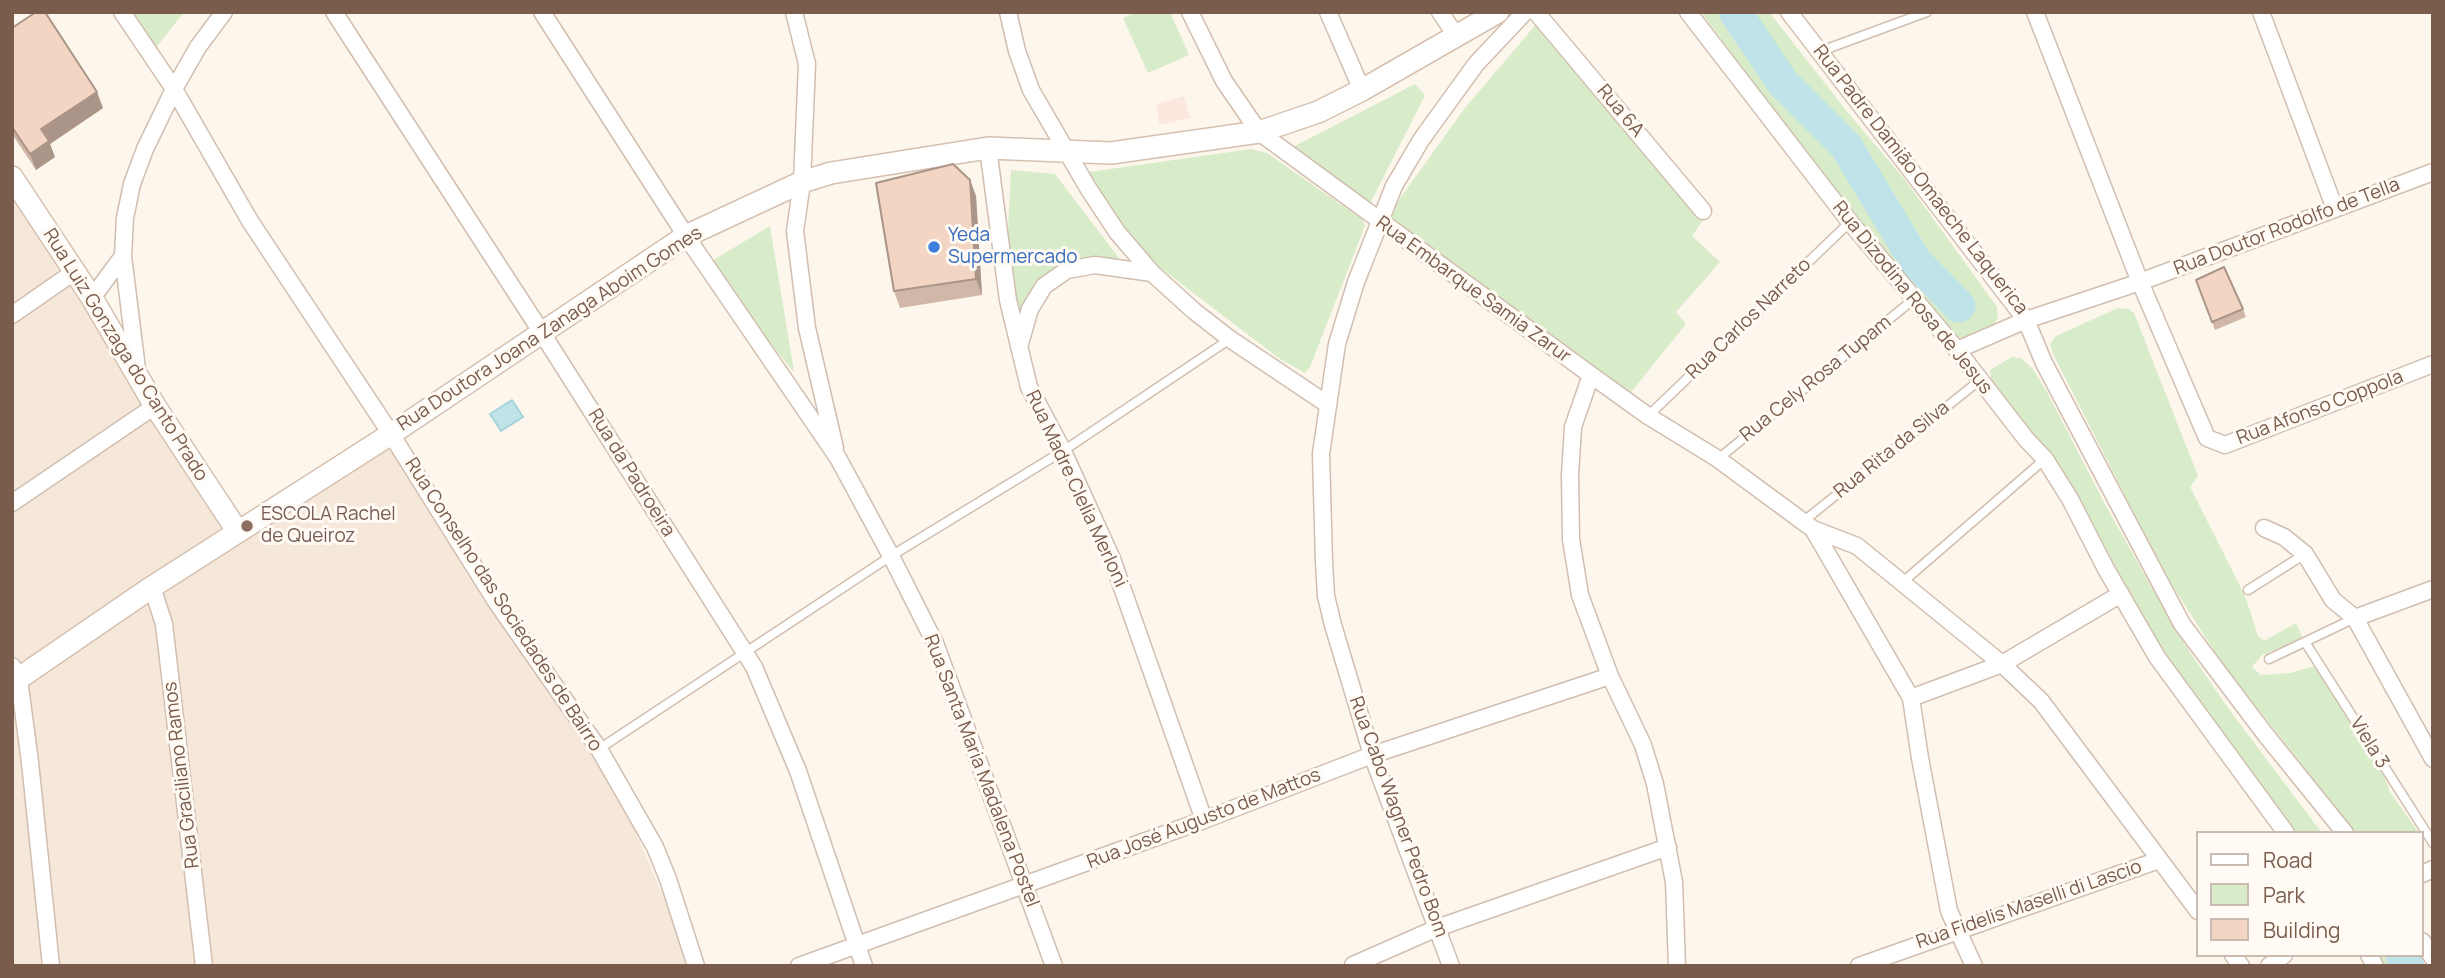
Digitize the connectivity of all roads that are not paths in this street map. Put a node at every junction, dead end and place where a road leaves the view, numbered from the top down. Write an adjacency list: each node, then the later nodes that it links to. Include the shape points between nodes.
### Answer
1 (122, 12): 20 (street, Rua Conselho das Sociedades de Bairro)
2 (224, 12): 20 (street)
3 (334, 12): 41 (street, Rua da Padroeira)
4 (542, 12): 32 (street, Rua Santa Maria Madalena Postel)
5 (794, 12): 27 (street, via 807,64)
6 (1008, 12): 24 (street, via 1031,90)
7 (1190, 12): 22 (street, Rua Embarque Samia Zarur, via 1224,81)
8 (1328, 12): 21 (street)
9 (1440, 12): 18 (street)
10 (1498, 12): 18 (street, Rua Doutora Joana Zanaga Aboim Gomes)
11 (1525, 12): 30 (street, Rua Cabo Wagner Pedro Bom, via 1476,64 1420,140)
12 (1536, 12): 29 (street, Rua 6A)
13 (1688, 12): 31 (street, Rua Dizodina Rosa de Jesus)
14 (1789, 12): 19 (street, Rua Padre Damião Omaeche Laquerica)
15 (1927, 12): 19 (lane)
16 (2035, 12): 36 (street)
17 (2261, 12): 28 (street)
18 (1457, 37): 21 (street, Rua Doutora Joana Zanaga Aboim Gomes)
19 (1821, 51): 40 (street, Rua Padre Damião Omaeche Laquerica)
20 (174, 89): 33 (street, via 132,184); 52 (street, Rua Conselho das Sociedades de Bairro, via 250,221)
21 (1362, 90): 22 (street, Rua Doutora Joana Zanaga Aboim Gomes, via 1318,112)
22 (1259, 132): 24 (street, Rua Doutora Joana Zanaga Aboim Gomes, via 1111,153); 30 (street, Rua Embarque Samia Zarur)
23 (988, 148): 24 (street, Rua Doutora Joana Zanaga Aboim Gomes); 27 (street, Rua Doutora Joana Zanaga Aboim Gomes, via 831,173); 43 (street, Rua Madre Clelia Merloni)
24 (1068, 152): 35 (street, via 1117,233)
25 (2433, 172): 28 (street, Rua Doutor Rodolfo de Tella)
26 (12, 177): 34 (street, Rua Luiz Gonzaga do Canto Prado)
27 (802, 182): 32 (street, Rua Doutora Joana Zanaga Aboim Gomes); 54 (street, via 794,230 799,281)
28 (2335, 209): 36 (street, Rua Doutor Rodolfo de Tella)
29 (1703, 211)
30 (1378, 221): 46 (street, Rua Embarque Samia Zarur); 49 (street, Rua Cabo Wagner Pedro Bom, via 1337,344)
31 (1850, 222): 38 (street, Rua Dizodina Rosa de Jesus); 51 (lane, Rua Carlos Narreto)
32 (686, 236): 41 (street, Rua Doutora Joana Zanaga Aboim Gomes); 54 (street, Rua Santa Maria Madalena Postel)
33 (123, 256): 37 (street); 47 (street)
34 (74, 272): 37 (street, Rua Luiz Gonzaga do Canto Prado); 39 (street)
35 (1152, 273): 42 (street); 43 (street, via 1095,265 1067,270 1044,286 1030,309)
36 (2140, 282): 40 (street, Rua Padre Damião Omaeche Laquerica); 45 (street, Rua Afonso Coppola, via 2207,438 2225,445)
37 (92, 298): 47 (street, Rua Luiz Gonzaga do Canto Prado)
38 (1914, 299): 44 (street, Rua Dizodina Rosa de Jesus); 55 (lane, Rua Cely Rosa Tupam)
39 (12, 315)
40 (2026, 320): 44 (street); 81 (street, via 2044,363 2182,624)
41 (542, 333): 52 (street, Rua Doutora Joana Zanaga Aboim Gomes); 70 (street, Rua da Padroeira)
42 (1230, 339): 49 (street); 53 (lane)
43 (1019, 349): 53 (street, Rua Madre Clelia Merloni, via 1029,387)
44 (1957, 351): 48 (street, Rua Dizodina Rosa de Jesus)
45 (2433, 364)
46 (1591, 375): 51 (street, Rua Embarque Samia Zarur); 74 (street, via 1573,427 1571,539 1580,595)
47 (137, 376): 50 (street, Rua Luiz Gonzaga do Canto Prado)
48 (1980, 380): 56 (street, Rua Dizodina Rosa de Jesus); 58 (lane, Rua Rita da Silva)
49 (1327, 404): 77 (street, Rua Cabo Wagner Pedro Bom, via 1321,454 1326,596)
50 (155, 407): 57 (street); 60 (street, Rua Luiz Gonzaga do Canto Prado)
51 (1648, 416): 55 (street, Rua Embarque Samia Zarur)
52 (391, 434): 60 (street, Rua Doutora Joana Zanaga Aboim Gomes); 76 (street, Rua Conselho das Sociedades de Bairro, via 497,603)
53 (1063, 451): 62 (lane); 79 (street, Rua Madre Clelia Merloni, via 1112,559)
54 (838, 458): 62 (street, Rua Santa Maria Madalena Postel)
55 (1718, 459): 58 (street, Rua Embarque Samia Zarur)
56 (2045, 459): 63 (lane); 67 (street, Rua Dizodina Rosa de Jesus)
57 (12, 503)
58 (1809, 524): 63 (street, via 1857,546); 75 (street)
59 (2264, 528): 61 (street)
60 (238, 532): 64 (street, Rua Doutora Joana Zanaga Aboim Gomes)
61 (2305, 555): 66 (lane); 68 (street, via 2333,600)
62 (891, 556): 70 (lane); 85 (street, Rua Santa Maria Madalena Postel, via 935,643)
63 (1904, 581): 72 (street)
64 (152, 587): 73 (street, Rua Doutora Joana Zanaga Aboim Gomes); 92 (street, Rua Graciliano Ramos, via 164,624)
65 (2433, 589): 68 (street)
66 (2248, 590)
67 (2121, 594): 72 (street); 80 (street, Rua Dizodina Rosa de Jesus, via 2157,657)
68 (2355, 618): 69 (lane); 78 (street)
69 (2305, 642): 71 (lane); 82 (lane, Viela 3)
70 (744, 651): 76 (lane); 89 (street, Rua da Padroeira, via 798,771)
71 (2269, 659)
72 (2002, 664): 75 (street); 84 (street, via 2041,701)
73 (14, 676): 91 (street, via 30,762)
74 (1610, 676): 77 (street, Rua José Augusto de Mattos); 83 (street, via 1643,745)
75 (1911, 698): 88 (street, via 1941,877)
76 (599, 749): 93 (street, Rua Conselho das Sociedades de Bairro, via 655,847)
77 (1372, 755): 79 (street, Rua José Augusto de Mattos); 87 (street, Rua Cabo Wagner Pedro Bom)
78 (2433, 759)
79 (1204, 820): 85 (street, Rua José Augusto de Mattos)
80 (2285, 831)
81 (2343, 831)
82 (2433, 843)
83 (1668, 847): 87 (street); 98 (street)
84 (2158, 860): 86 (street); 88 (street, Rua Fidelis Maselli di Lascio)
85 (1025, 885): 89 (street, Rua José Augusto de Mattos); 96 (street, Rua Santa Maria Madalena Postel)
86 (2196, 908)
87 (1437, 928): 90 (street); 97 (street, Rua Cabo Wagner Pedro Bom)
88 (1956, 930): 99 (street, Rua Fidelis Maselli di Lascio); 100 (street)
89 (858, 946): 94 (street, Rua José Augusto de Mattos); 95 (street, Rua da Padroeira)
90 (1353, 965)
91 (51, 966)
92 (204, 966)
93 (696, 966)
94 (799, 966)
95 (864, 966)
96 (1054, 966)
97 (1451, 966)
98 (1677, 966)
99 (1859, 966)
100 (1974, 966)

